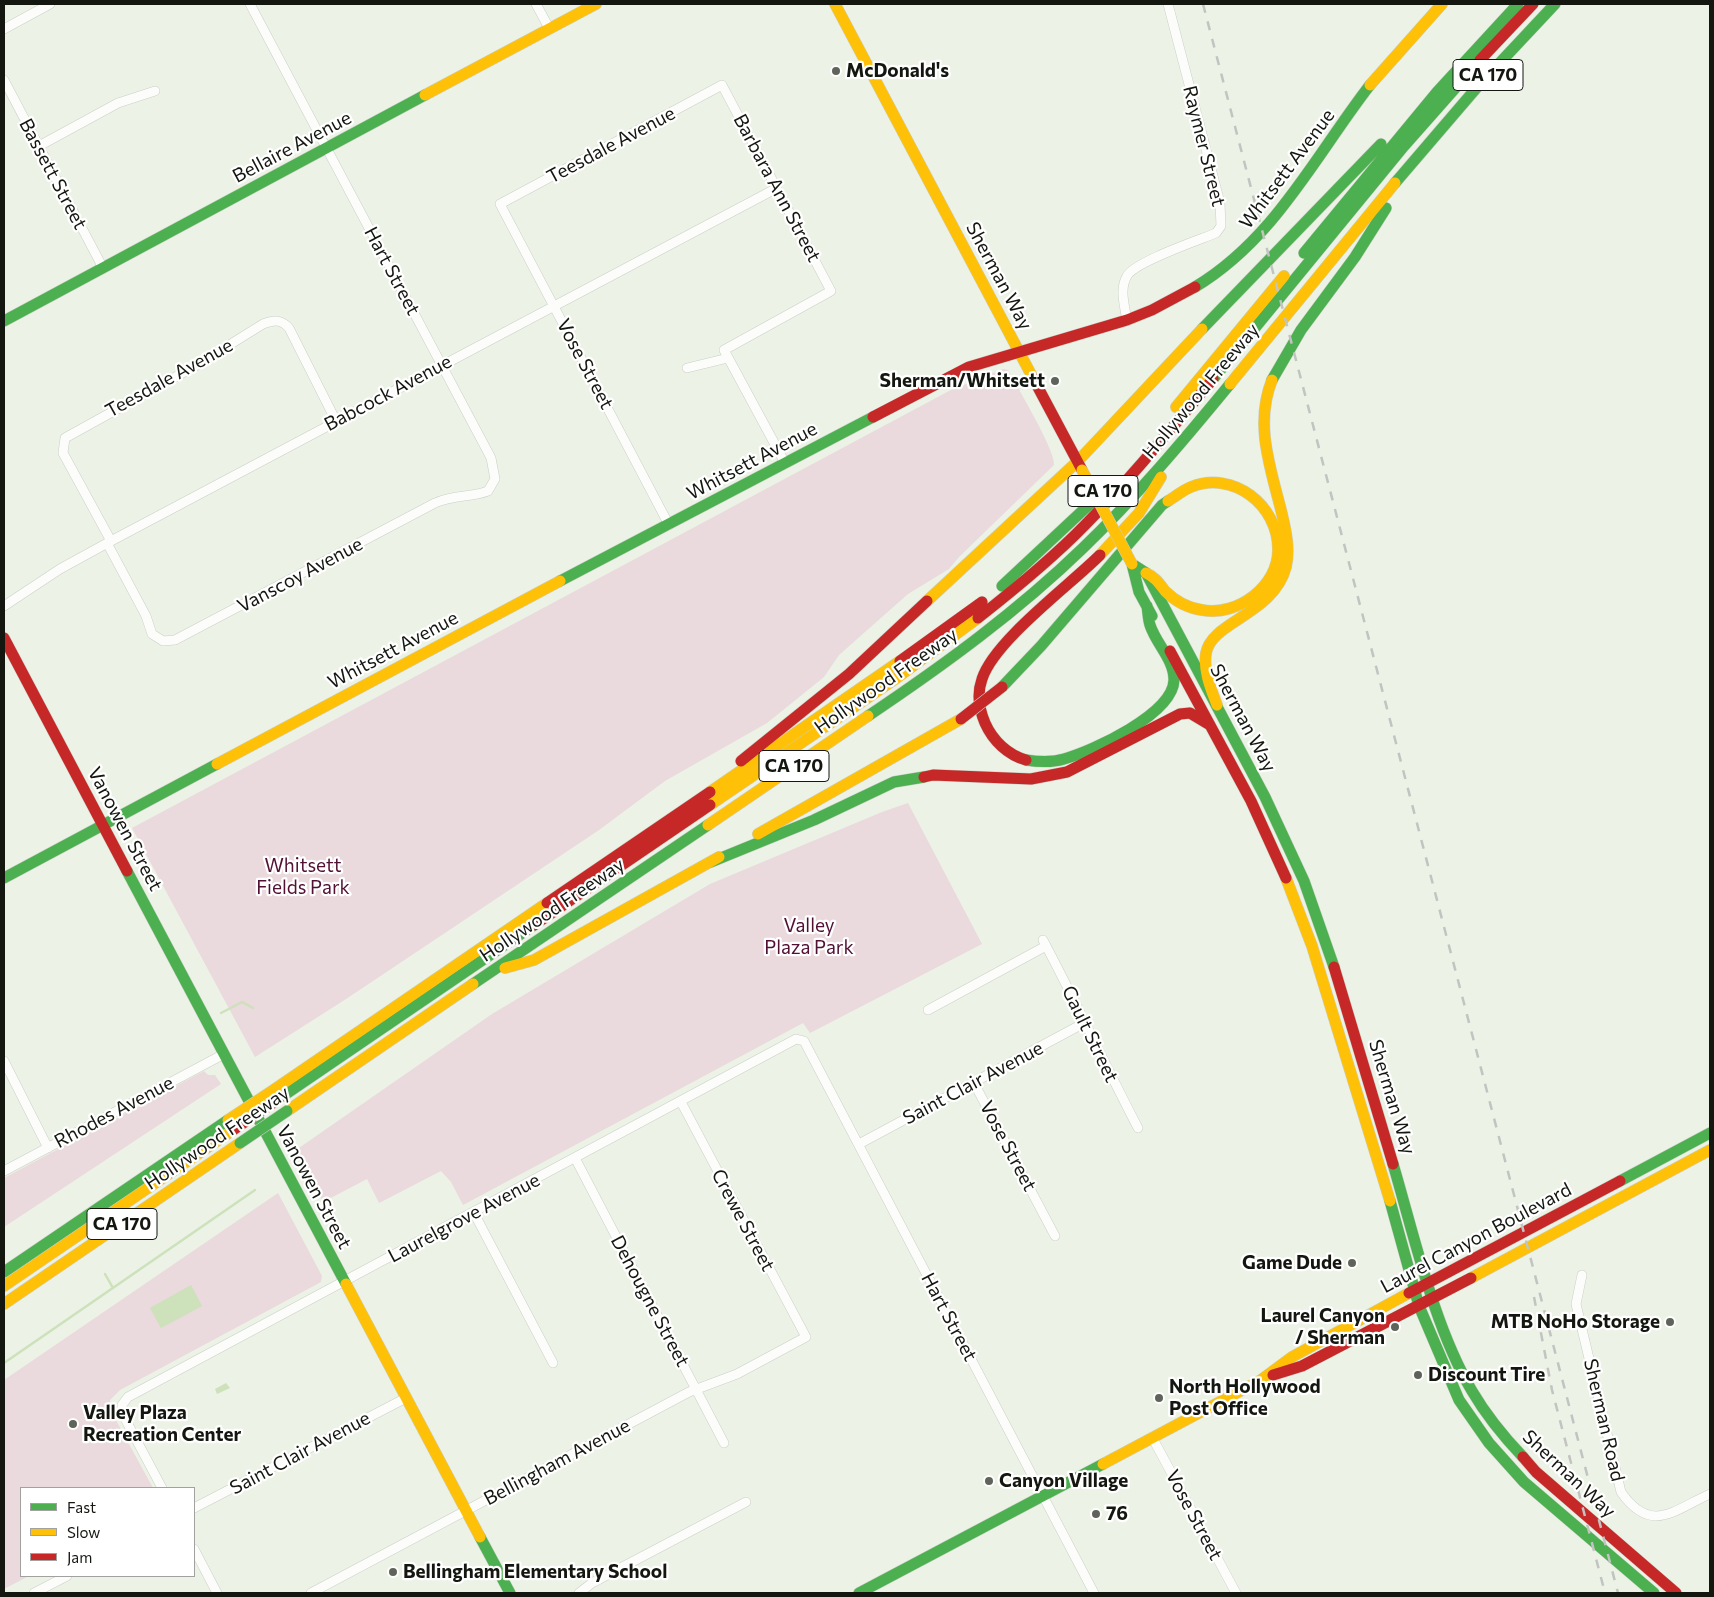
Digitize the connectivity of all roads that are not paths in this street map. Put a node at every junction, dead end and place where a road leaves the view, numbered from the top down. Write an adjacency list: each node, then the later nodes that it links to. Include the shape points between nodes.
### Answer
1 (50, 4): 13 (street)
2 (250, 4): 19 (street, Hart Street)
3 (536, 4): 12 (street)
4 (596, 4): 12 (main road, Bellaire Avenue)
5 (835, 4): 27 (main road, Sherman Way)
6 (1168, 4): 26 (street, Raymer Street, via 1220,203 1221,226 1216,233 1140,265 1127,275 1123,289)
7 (1442, 4): 26 (main road, Whitsett Avenue, via 1393,56 1301,186 1252,246 1224,269 1178,298)
8 (1518, 4): 17 (main road, Hollywood Freeway / CA 170)
9 (1533, 4): 62 (main road, via 1420,130 1143,462 1082,528 1025,579 962,631 898,677)
10 (1543, 4): 62 (main road, via 1434,124 1131,488 1036,579 981,625 901,683)
11 (1555, 4): 20 (main road, Hollywood Freeway / CA 170)
12 (549, 28): 19 (main road, Bellaire Avenue)
13 (4, 29)
14 (4, 80): 18 (street, Bassett Street)
15 (722, 85): 21 (street, Barbara Ann Street); 22 (street, Teesdale Avenue)
16 (155, 91): 18 (street, via 118,103)
17 (1437, 92): 34 (main road, via 1336,190); 45 (main road, Hollywood Freeway / CA 170, via 1122,472 1080,514 997,590 952,625)
18 (39, 146): 23 (street, Bassett Street)
19 (326, 148): 23 (main road, Bellaire Avenue); 29 (street, Hart Street)
20 (1424, 149): 32 (main road, Hollywood Freeway / CA 170); 43 (main road, via 1270,381 1262,422 1286,532 1287,566 1270,599 1222,630 1208,646 1206,673)
21 (776, 188): 24 (street, Babcock Avenue); 28 (street, Barbara Ann Street, via 831,291)
22 (500, 204): 24 (street, Vose Street)
23 (103, 268): 25 (main road, Bellaire Avenue)
24 (554, 306): 29 (street, Babcock Avenue); 36 (street, Vose Street)
25 (4, 320)
26 (1127, 321): 27 (main road, Whitsett Avenue)
27 (1018, 351): 33 (main road, Whitsett Avenue, via 970,367); 34 (main road, Sherman Way)
28 (726, 354): 30 (street); 33 (street)
29 (441, 364): 31 (street, Babcock Avenue); 35 (street, Hart Street, via 491,458 495,479 488,491)
30 (687, 368)
31 (336, 421): 37 (street, Babcock Avenue); 37 (street, Teesdale Avenue, via 289,328 274,320 263,324 197,365 70,433 63,442 63,453)
32 (1187, 436): 41 (main road, via 1139,513 989,665 981,680 979,701 983,720 994,740 1019,758 1035,763 1054,763 1076,756 1164,706 1174,687 1175,676 1149,624); 55 (main road, Hollywood Freeway / CA 170, via 1084,547 1002,620 921,680)
33 (785, 463): 36 (main road, Whitsett Avenue)
34 (1080, 466): 38 (main road, Sherman Way, bridge); 45 (main road, via 849,674 773,733)
35 (435, 503): 37 (street, Vanscoy Avenue, via 181,638 163,641 152,634)
36 (669, 524): 46 (main road, Whitsett Avenue)
37 (109, 542): 40 (street, Babcock Avenue, via 60,568)
38 (1132, 564): 39 (main road, Sherman Way); 41 (main road, Sherman Way, via 1139,592)
39 (1146, 573): 43 (main road, Sherman Way); 49 (main road, bridge, via 1155,576 1170,596 1188,606 1210,611 1234,607 1259,592 1273,569 1277,541 1271,518 1259,500 1234,485 1210,482 1192,484 1181,490 1162,505 1002,687 961,719)
40 (4, 606)
41 (1147, 606): 44 (main road, Sherman Way)
42 (4, 638): 46 (main road, Vanowen Street)
43 (1217, 705): 47 (main road, Sherman Way)
44 (1210, 725): 48 (main road, Sherman Way); 49 (main road, via 1190,713 1180,714 1087,763 1045,778 933,775 894,782 814,820)
45 (690, 805): 62 (main road, Hollywood Freeway / CA 170)
46 (103, 825): 50 (main road, Whitsett Avenue); 59 (main road, Vanowen Street)
47 (1285, 838): 48 (main road); 51 (main road, Sherman Way)
48 (1271, 842): 52 (main road, Sherman Way)
49 (711, 862): 55 (main road, via 534,960)
50 (4, 878)
51 (1307, 888): 52 (main road); 53 (main road, Sherman Way)
52 (1292, 892): 54 (main road, Sherman Way)
53 (1319, 920): 54 (main road); 64 (main road, Sherman Way)
54 (1304, 923): 65 (main road, Sherman Way)
55 (493, 971): 62 (main road, Hollywood Freeway / CA 170)
56 (928, 1010): 57 (street, Gault Street, via 1044,943)
57 (1086, 1022): 61 (street, Saint Clair Avenue); 66 (street, Gault Street, via 1099,1055)
58 (804, 1041): 63 (street, Laurelgrove Avenue, via 796,1039); 69 (street, Hart Street)
59 (224, 1054): 70 (street, Rhodes Avenue); 80 (main road, Vanowen Street)
60 (4, 1061): 70 (street)
61 (974, 1083): 69 (street, Saint Clair Avenue); 75 (street, Vose Street)
62 (281, 1100): 67 (main road, Hollywood Freeway / CA 170, bridge); 67 (main road, Hollywood Freeway / CA 170, bridge)
63 (681, 1102): 72 (street, Laurelgrove Avenue); 88 (street, Crewe Street)
64 (1377, 1109): 65 (main road); 81 (main road, Sherman Way)
65 (1363, 1113): 83 (main road, Sherman Way)
66 (1138, 1128)
67 (235, 1132): 76 (main road, Hollywood Freeway / CA 170); 82 (main road); 84 (main road); 86 (main road, Hollywood Freeway / CA 170)
68 (1710, 1133): 81 (main road, Laurel Canyon Boulevard)
69 (859, 1144): 97 (street, Hart Street)
70 (48, 1148): 73 (street, Rhodes Avenue)
71 (1710, 1150): 85 (main road, Laurel Canyon Boulevard)
72 (575, 1158): 74 (street, Laurelgrove Avenue); 91 (street, Dehougne Street)
73 (4, 1171)
74 (474, 1213): 80 (street, Laurelgrove Avenue); 89 (street)
75 (1055, 1236)
76 (40, 1248): 77 (main road); 78 (main road, Hollywood Freeway / CA 170)
77 (4, 1266)
78 (4, 1272)
79 (1582, 1275): 96 (street, Sherman Road, via 1576,1304 1621,1492 1635,1508 1656,1518 1672,1514)
80 (344, 1282): 92 (main road, Vanowen Street); 95 (street, Laurelgrove Avenue, via 124,1401 122,1413)
81 (1429, 1282): 83 (main road, Laurel Canyon Boulevard); 85 (main road, Sherman Way)
82 (4, 1286)
83 (1414, 1290): 87 (main road, Sherman Way); 90 (main road, Laurel Canyon Boulevard, via 1292,1357)
84 (4, 1294)
85 (1433, 1298): 87 (main road, Laurel Canyon Boulevard); 112 (main road, Sherman Way, via 1472,1392 1501,1434 1536,1472)
86 (4, 1304)
87 (1419, 1306): 90 (main road, Laurel Canyon Boulevard, via 1302,1366); 111 (main road, Sherman Way, via 1459,1400 1489,1443 1524,1482)
88 (806, 1337): 91 (street, Bellingham Avenue, via 736,1374)
89 (553, 1363)
90 (1261, 1380): 93 (main road, Laurel Canyon Boulevard)
91 (696, 1389): 94 (street, Dehougne Street); 100 (street, Bellingham Avenue)
92 (406, 1398): 99 (street, Saint Clair Avenue); 100 (main road, Vanowen Street)
93 (1152, 1437): 97 (main road, Laurel Canyon Boulevard); 110 (street, Vose Street)
94 (724, 1443)
95 (161, 1487)
96 (1710, 1494)
97 (1042, 1495): 108 (main road, Laurel Canyon Boulevard); 109 (street, Hart Street)
98 (746, 1502): 107 (street, via 592,1583)
99 (195, 1507)
100 (466, 1510): 105 (street, Bellingham Avenue); 106 (main road, Vanowen Street)
101 (195, 1551): 104 (street)
102 (65, 1577): 103 (street)
103 (34, 1593)
104 (217, 1593)
105 (311, 1593)
106 (510, 1593)
107 (579, 1593)
108 (859, 1593)
109 (1094, 1593)
110 (1236, 1593)
111 (1654, 1593)
112 (1676, 1593)

